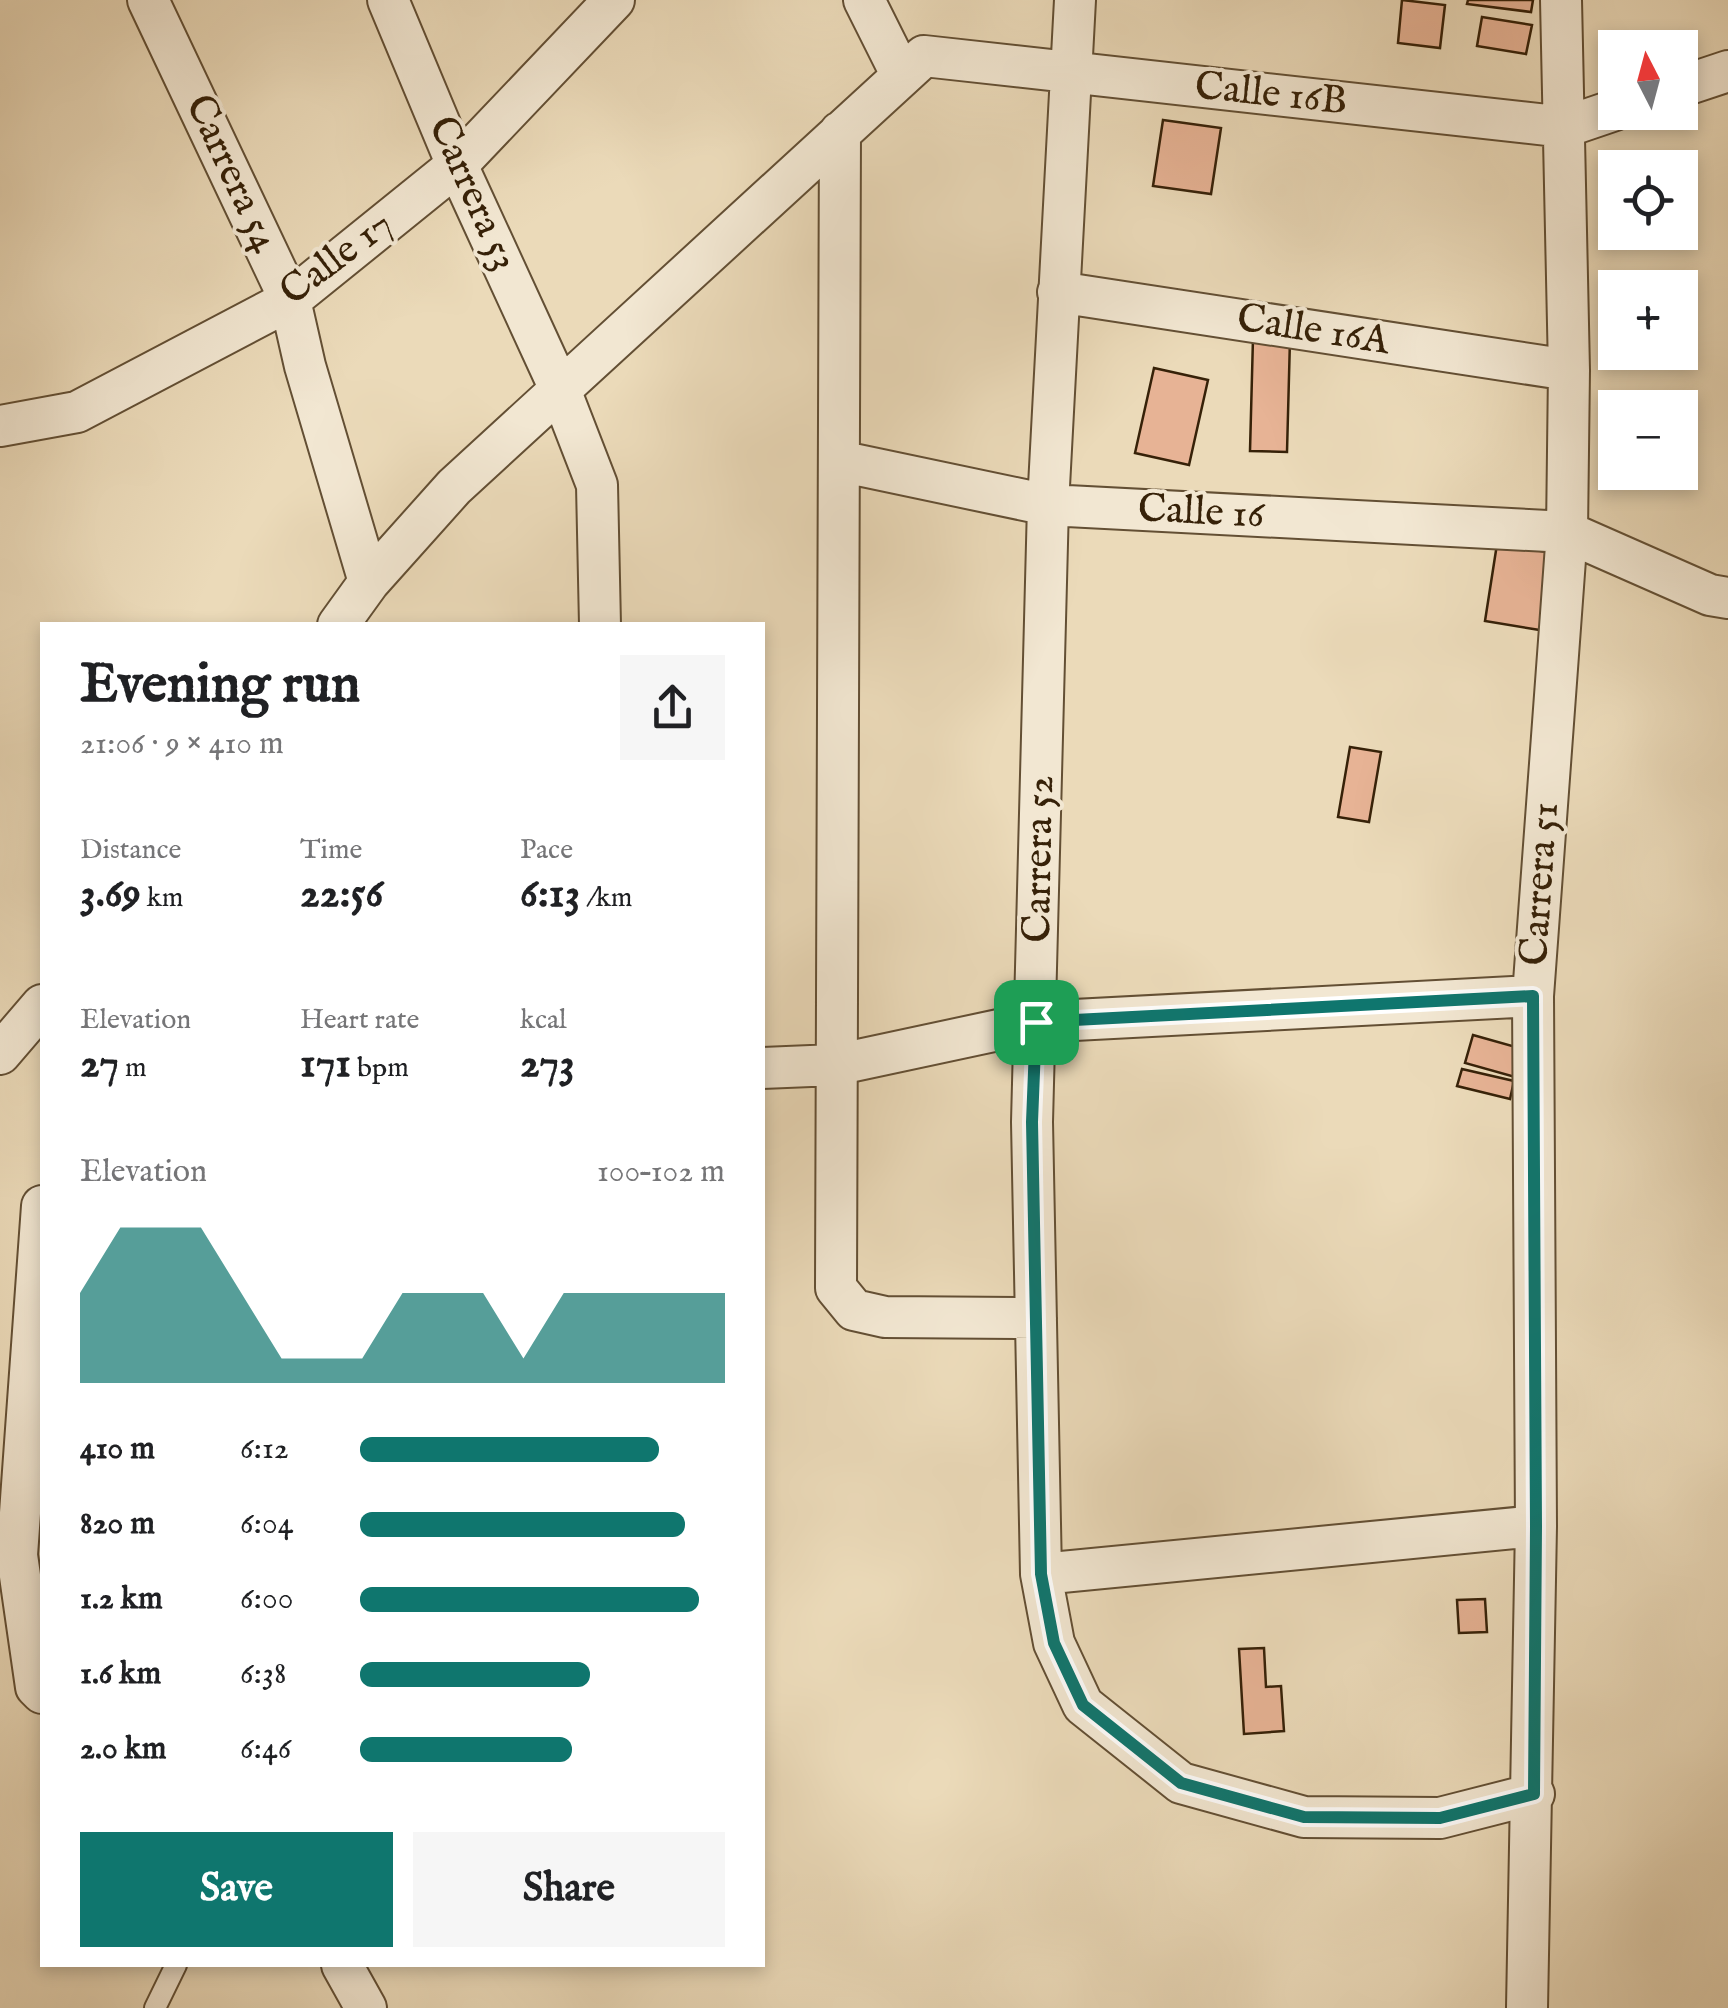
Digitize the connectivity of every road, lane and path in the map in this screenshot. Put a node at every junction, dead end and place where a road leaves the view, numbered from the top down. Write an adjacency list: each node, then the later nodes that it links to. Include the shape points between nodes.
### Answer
1 (148, 0): 16 (street, Carrera 54)
2 (388, 0): 14 (street, Carrera 53)
3 (614, 0): 14 (street, Calle 17)
4 (864, 0): 7 (street)
5 (1075, 0): 9 (street, Carrera 52)
6 (1561, 0): 12 (street, Carrera 51)
7 (913, 66): 9 (street, Calle 16B); 13 (street)
8 (1728, 70): 10 (street)
9 (1069, 73): 12 (street, Calle 16B); 15 (street, Carrera 52)
10 (1698, 81)
11 (1598, 116): 12 (street, Calle 16B)
12 (1566, 127): 17 (street, Carrera 51)
13 (840, 132): 18 (street); 20 (street)
14 (457, 165): 16 (street, Calle 17); 18 (street, Carrera 53)
15 (1058, 292): 17 (street, Calle 16A); 21 (street, Carrera 52)
16 (290, 300): 19 (street, Calle 17, via 77,412); 23 (street, Carrera 54)
17 (1569, 370): 22 (street, Carrera 51)
18 (560, 387): 23 (street, via 454,487); 26 (street, Carrera 53, via 596,485)
19 (0, 426)
20 (839, 461): 21 (street, Calle 16); 31 (street)
21 (1048, 505): 22 (street, Calle 16); 29 (street, Carrera 52)
22 (1568, 532): 24 (street); 27 (street, Carrera 51)
23 (368, 582): 25 (street)
24 (1728, 598)
25 (340, 622)
26 (600, 622)
27 (1533, 996): 29 (street); 36 (street, Carrera 51)
28 (40, 1007): 30 (street)
29 (1036, 1022): 31 (street); 34 (street, Carrera 52)
30 (0, 1054)
31 (836, 1065): 32 (street); 34 (street, via 836,1288 854,1310 885,1317)
32 (765, 1068)
33 (40, 1272): 35 (street)
34 (1036, 1318): 37 (street, Carrera 52)
35 (35, 1437): 38 (street, via 16,1555)
36 (1536, 1526): 37 (street); 39 (street, Carrera 51)
37 (1041, 1574): 39 (street, Carrera 52, via 1054,1643 1083,1705 1181,1783 1304,1817 1440,1818)
38 (40, 1691)
39 (1534, 1794): 44 (street, Carrera 51)
40 (175, 1967): 42 (lane)
41 (343, 1967): 43 (street)
42 (155, 2008)
43 (366, 2008)
44 (1527, 2008)

